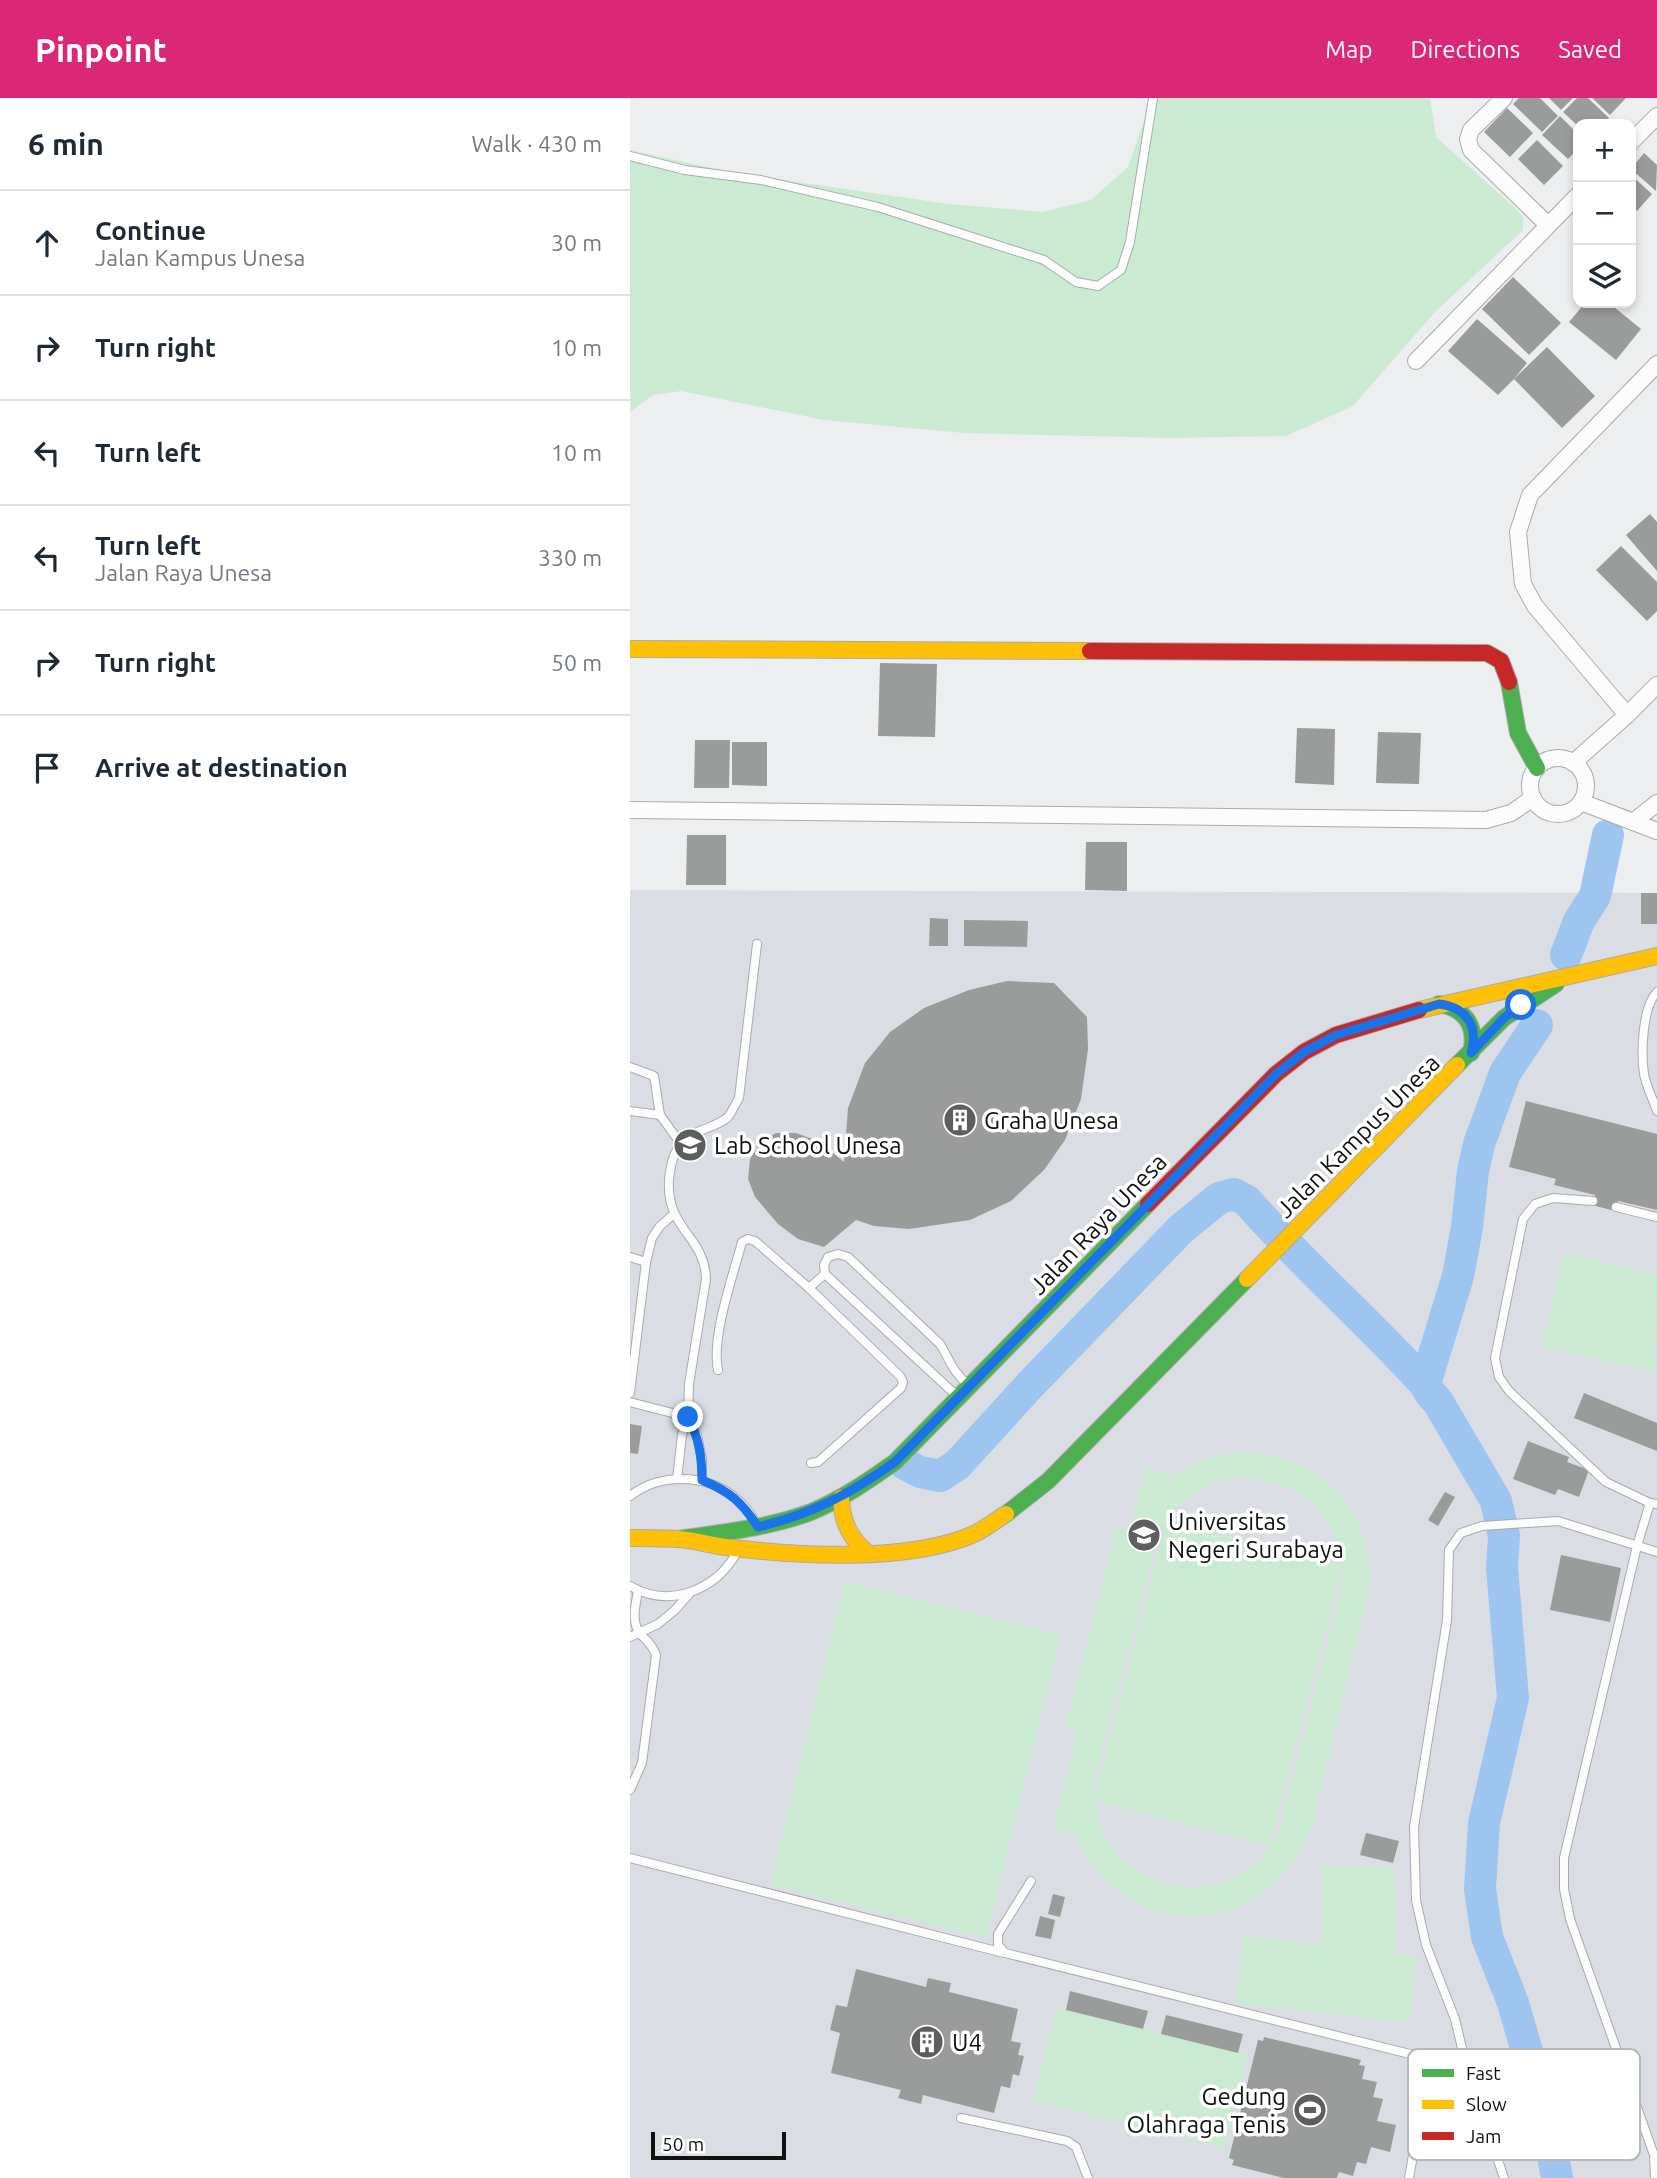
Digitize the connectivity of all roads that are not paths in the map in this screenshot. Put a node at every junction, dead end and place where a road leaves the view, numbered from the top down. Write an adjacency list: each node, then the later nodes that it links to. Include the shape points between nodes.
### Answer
1 (1153, 98): 5 (lane, via 1130,242 1121,270 1098,286 1076,282 1044,260 878,207)
2 (1504, 98): 7 (street, via 1471,130 1471,150)
3 (1657, 116): 4 (street)
4 (1636, 137)
5 (630, 156)
6 (1573, 200): 7 (street)
7 (1548, 225): 8 (street)
8 (1416, 361)
9 (1657, 363): 12 (street, via 1530,495 1518,532 1523,584 1535,606)
10 (630, 649): 14 (main road, via 1487,653 1501,661 1508,676 1518,733)
11 (1657, 685): 12 (street)
12 (1627, 715): 13 (street)
13 (1573, 763): 14 (street, via 1554,758); 16 (street, via 1586,782)
14 (1536, 768): 15 (street, via 1530,783)
15 (1533, 798): 16 (street, via 1552,813 1568,812); 18 (street, via 1511,813 1486,820)
16 (1581, 802): 19 (street)
17 (1657, 803): 19 (street)
18 (630, 810)
19 (1633, 822): 20 (street)
20 (1657, 831)
21 (757, 944): 31 (lane, via 739,1098 727,1117)
22 (1657, 956): 23 (main road, Jalan Raya Unesa)
23 (1571, 975): 25 (main road, Jalan Raya Unesa); 26 (main road, Jalan Kampus Unesa, via 1512,1012)
24 (1657, 992): 29 (lane, via 1644,1030 1644,1075)
25 (1439, 1004): 26 (main road, via 1450,1005 1469,1019 1474,1030); 43 (main road, Jalan Raya Unesa, via 1336,1035 1276,1074)
26 (1471, 1053): 36 (main road, Jalan Kampus Unesa)
27 (630, 1067): 30 (lane, via 653,1076)
28 (630, 1111): 30 (lane)
29 (1657, 1111)
30 (660, 1115): 31 (lane)
31 (681, 1144): 34 (lane, via 670,1168 668,1197)
32 (1593, 1201): 51 (lane, via 1553,1199 1535,1204 1523,1219 1495,1359 1499,1377 1509,1391 1606,1482)
33 (1616, 1207): 35 (lane)
34 (674, 1214): 38 (lane, via 652,1238); 45 (lane, via 706,1266)
35 (1657, 1217)
36 (1275, 1252): 58 (main road, Jalan Raya Unesa, via 1048,1481 1016,1507 976,1533 948,1543)
37 (630, 1257): 38 (lane)
38 (646, 1262): 42 (lane)
39 (825, 1274): 40 (lane); 43 (lane); 43 (lane, via 828,1257 848,1257 940,1344)
40 (809, 1288): 41 (lane, via 755,1241 742,1242 721,1324 715,1358); 46 (lane, via 903,1382 818,1462)
41 (718, 1370)
42 (630, 1393)
43 (965, 1393): 50 (main road, Jalan Raya Unesa, via 895,1462)
44 (630, 1402): 45 (lane)
45 (688, 1417): 47 (lane); 48 (lane, via 697,1435)
46 (811, 1463)
47 (677, 1479): 48 (lane); 49 (lane, via 656,1482)
48 (702, 1480): 52 (lane, via 725,1490 744,1506)
49 (630, 1496)
50 (841, 1498): 52 (main road, Jalan Raya Unesa, via 801,1516); 58 (main road, via 846,1530)
51 (1654, 1503): 55 (lane)
52 (758, 1527): 54 (main road, Jalan Raya Unesa)
53 (630, 1538): 54 (main road, Jalan Raya Unesa)
54 (679, 1539): 56 (main road, Jalan Raya Unesa)
55 (1637, 1546): 57 (lane); 66 (lane, via 1558,1521 1482,1526 1461,1533 1449,1550 1447,1619 1414,1827 1416,1900 1426,1945); 67 (lane, via 1564,1858 1570,1919)
56 (739, 1548): 58 (main road, Jalan Raya Unesa); 60 (lane, via 719,1577)
57 (1657, 1552)
58 (869, 1554)
59 (634, 1589): 60 (lane, via 655,1596); 61 (lane)
60 (689, 1593): 61 (lane, via 658,1624)
61 (634, 1634): 62 (lane, via 651,1643 656,1655 642,1763)
62 (630, 1790)
63 (630, 1858): 65 (lane)
64 (1031, 1881): 65 (lane, via 998,1934 998,1945)
65 (1005, 1953): 68 (lane)
66 (1462, 2049)
67 (1616, 2049)
68 (1408, 2054)
69 (1640, 2116): 76 (lane, via 1654,2155)
70 (961, 2118): 73 (lane, via 1067,2141 1076,2147)
71 (1412, 2160): 74 (lane)
72 (1498, 2160): 75 (lane)
73 (1088, 2178)
74 (1409, 2178)
75 (1504, 2178)
76 (1655, 2178)

